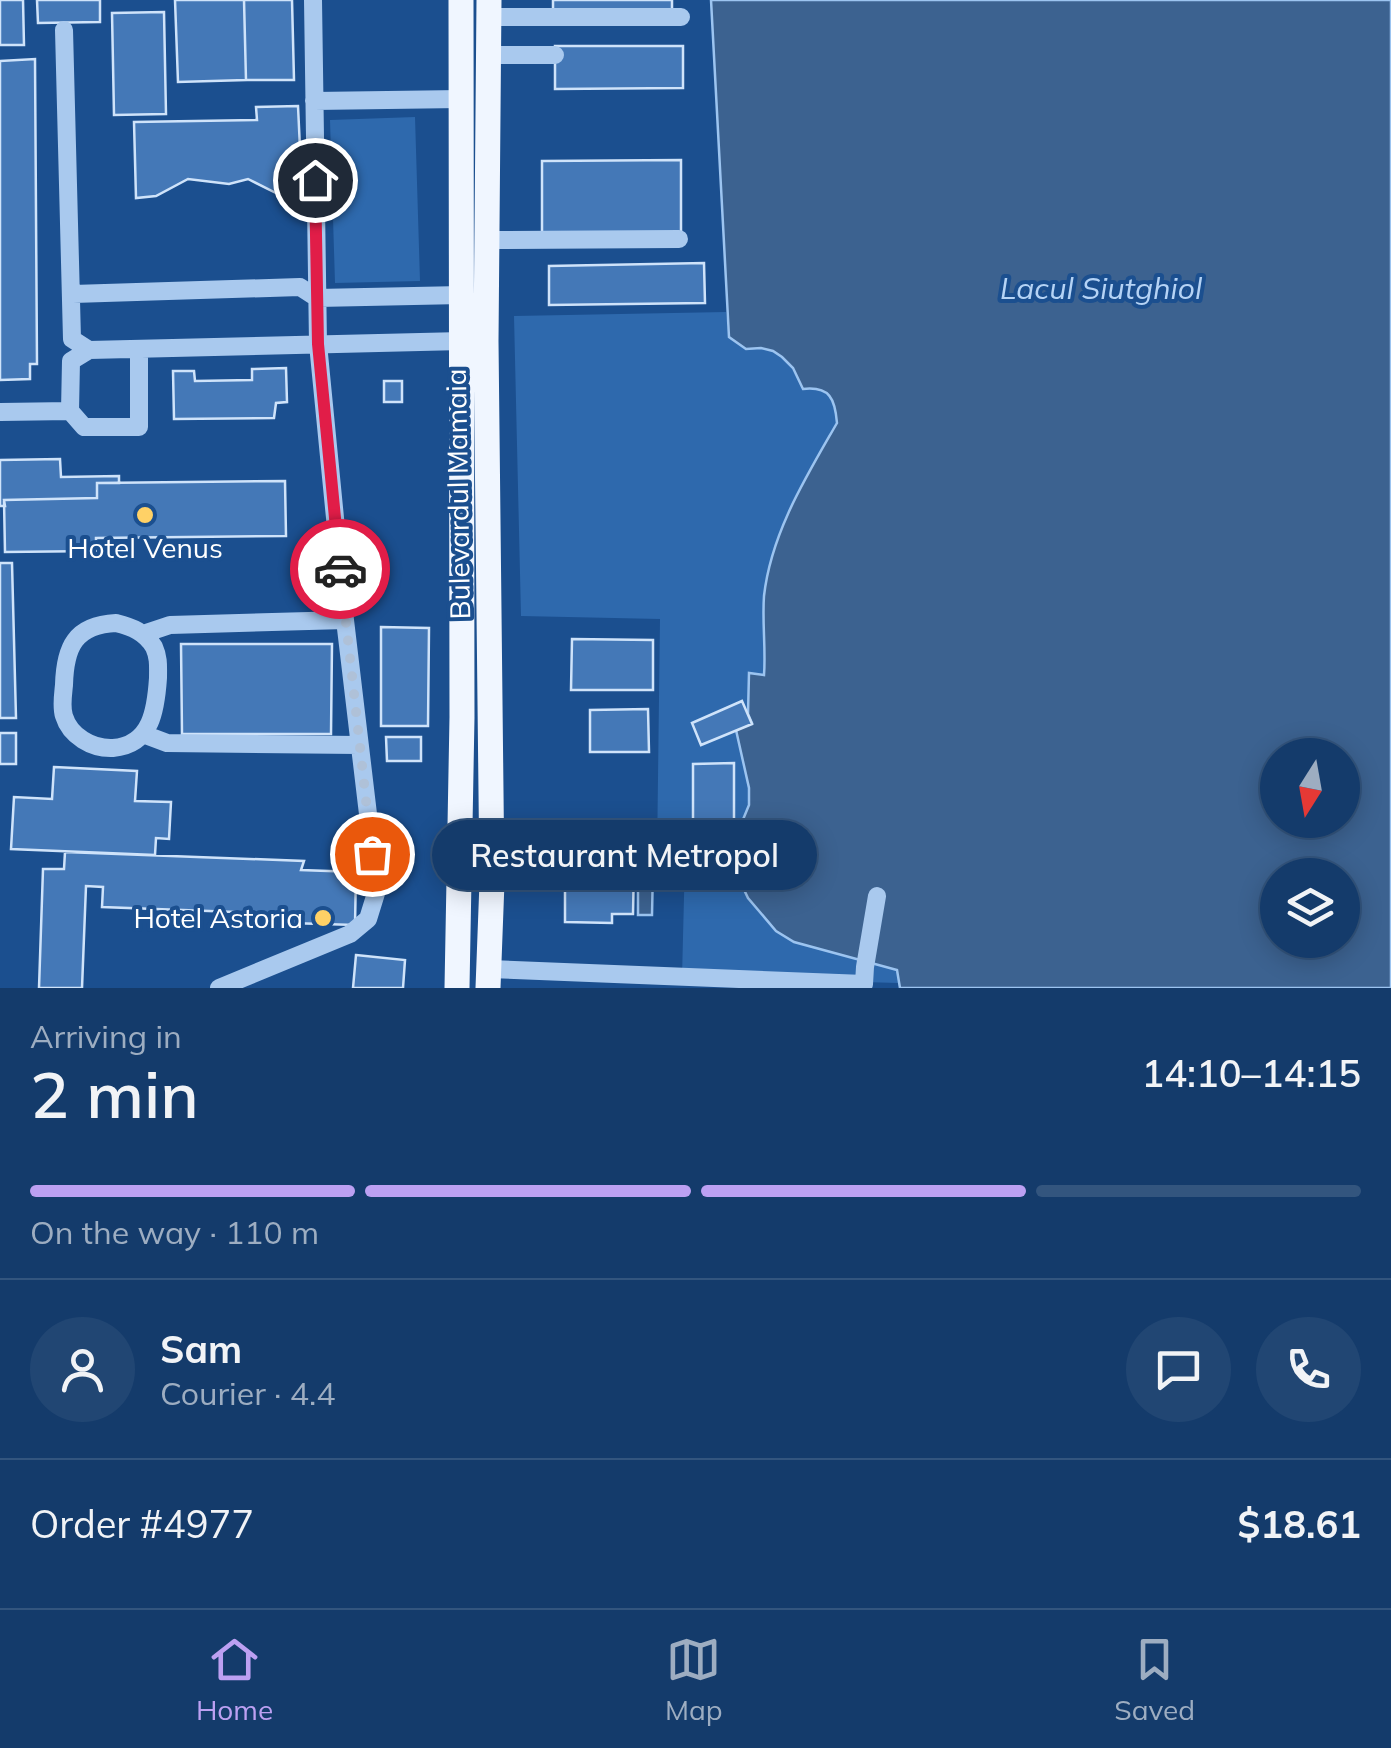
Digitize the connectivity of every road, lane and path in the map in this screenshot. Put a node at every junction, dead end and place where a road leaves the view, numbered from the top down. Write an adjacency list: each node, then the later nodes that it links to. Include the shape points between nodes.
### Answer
1 (313, 0): 9 (street)
2 (461, 0): 8 (main road, Bulevardul Mamaia)
3 (489, 8): 4 (street); 6 (main road, Bulevardul Mamaia)
4 (681, 17)
5 (64, 30): 12 (street)
6 (489, 55): 7 (street); 11 (main road, Bulevardul Mamaia)
7 (555, 55)
8 (462, 99): 9 (street); 13 (main road, Bulevardul Mamaia)
9 (314, 101): 14 (street)
10 (679, 239): 11 (street)
11 (487, 240): 26 (main road, Bulevardul Mamaia)
12 (72, 294): 14 (street, via 300,287); 18 (street, via 72,339)
13 (462, 295): 14 (street); 15 (main road, Bulevardul Mamaia)
14 (317, 298): 16 (street)
15 (462, 341): 16 (street); 29 (main road, Bulevardul Mamaia)
16 (318, 344): 17 (street); 21 (street)
17 (139, 349): 18 (street); 19 (street, via 139,427 84,426)
18 (89, 350): 19 (street, via 72,361)
19 (70, 411): 20 (street)
20 (0, 412)
21 (344, 620): 22 (street, via 170,625); 24 (street)
22 (144, 634): 23 (street, via 159,660 157,705); 23 (street, via 108,623 76,639 64,667 63,713 70,728 96,746 129,744)
23 (143, 734): 24 (street, via 167,743)
24 (358, 744): 28 (street, via 377,890 368,919 350,934)
25 (877, 896): 27 (street, via 864,984)
26 (489, 978): 27 (street)
27 (674, 982)
28 (219, 988)
29 (457, 988)

